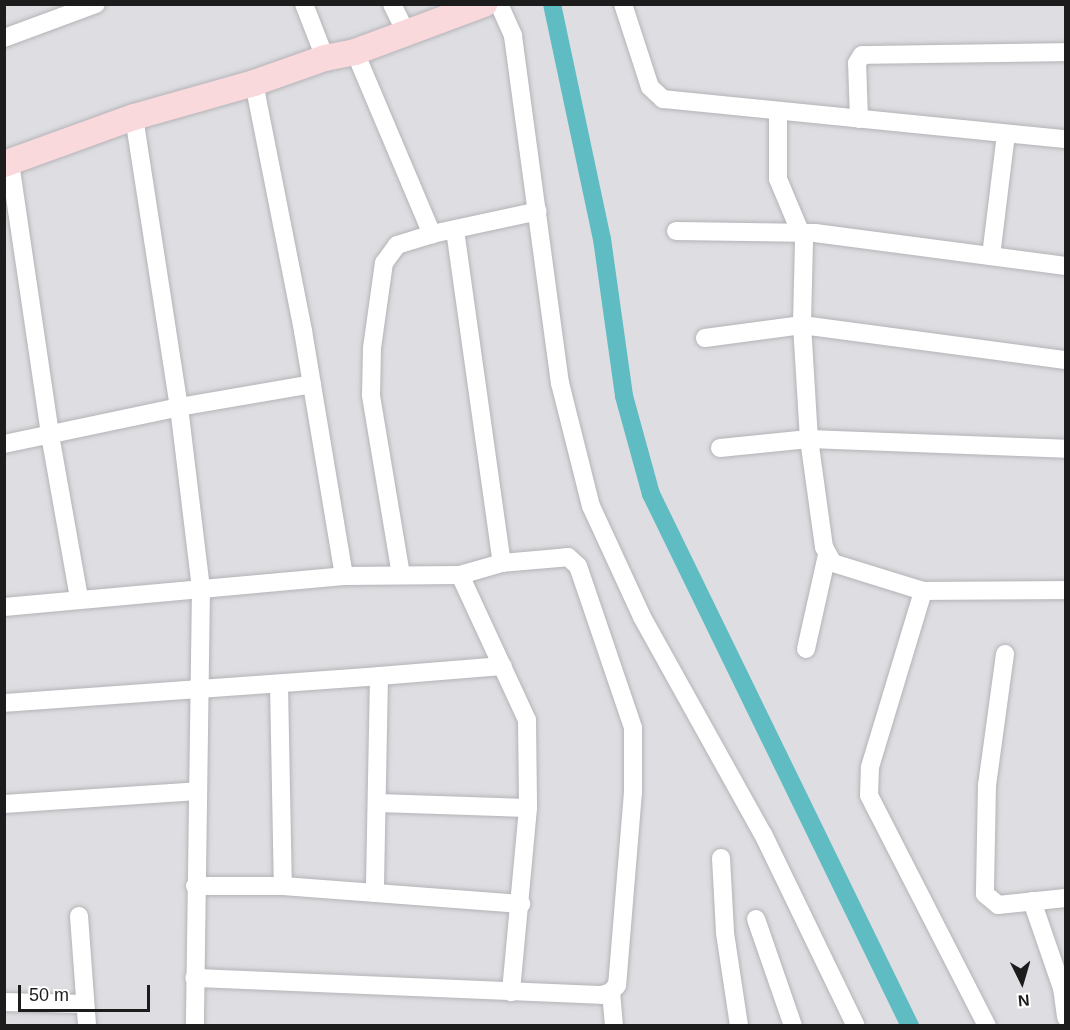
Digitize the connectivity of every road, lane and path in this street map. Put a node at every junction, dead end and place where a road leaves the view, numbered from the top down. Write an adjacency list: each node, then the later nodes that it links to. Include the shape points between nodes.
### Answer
1 (96, 4): 8 (street)
2 (304, 4): 11 (street)
3 (392, 4): 7 (street)
4 (484, 4): 7 (street)
5 (499, 4): 19 (street, via 513,36)
6 (623, 4): 13 (street, via 655,94 663,99)
7 (406, 33): 9 (street)
8 (4, 38)
9 (355, 52): 11 (street); 23 (street)
10 (1065, 52): 15 (street, via 862,55 857,63)
11 (325, 58): 12 (street)
12 (254, 83): 14 (street); 29 (street)
13 (778, 111): 15 (street); 22 (street, via 778,179)
14 (134, 117): 18 (street); 30 (street)
15 (859, 120): 16 (street)
16 (1006, 134): 17 (street); 24 (street)
17 (1065, 139)
18 (7, 164): 31 (street)
19 (537, 212): 20 (street); 77 (street, via 560,383 591,506 642,618 763,834)
20 (455, 230): 23 (street); 37 (street)
21 (676, 231): 22 (street)
22 (802, 232): 24 (street); 26 (street)
23 (432, 234): 39 (street, via 397,245 384,263 372,348 371,395)
24 (991, 256): 25 (street)
25 (1065, 266)
26 (802, 325): 27 (street); 28 (street); 32 (street)
27 (705, 338)
28 (1065, 360)
29 (312, 384): 30 (street); 40 (street)
30 (179, 406): 31 (street); 41 (street)
31 (50, 435): 33 (street); 44 (street)
32 (809, 439): 34 (street); 35 (street); 36 (street)
33 (4, 444)
34 (720, 448)
35 (1065, 449)
36 (827, 555): 43 (street, via 833,563); 46 (street)
37 (501, 563): 38 (street); 68 (street, via 568,557 578,566 633,728 633,792 617,985)
38 (460, 574): 39 (street); 48 (street)
39 (400, 575): 40 (street)
40 (344, 576): 41 (street)
41 (201, 588): 44 (street); 51 (street)
42 (1065, 590): 43 (street)
43 (923, 591): 78 (street, via 917,599 868,782 869,795)
44 (79, 597): 45 (street)
45 (4, 607)
46 (806, 649)
47 (1005, 654): 62 (street, via 987,785 985,894 998,905)
48 (503, 666): 49 (street); 56 (street, via 527,720)
49 (379, 676): 50 (street); 54 (street)
50 (279, 685): 51 (street); 59 (street)
51 (202, 688): 52 (street); 53 (street)
52 (4, 703)
53 (198, 791): 55 (street); 58 (street)
54 (378, 803): 56 (street); 60 (street)
55 (4, 804)
56 (528, 808): 63 (street)
57 (721, 858): 75 (street, via 725,933)
58 (195, 886): 59 (street); 66 (street)
59 (283, 886): 60 (street)
60 (375, 893): 63 (street)
61 (1065, 898): 62 (street)
62 (1032, 901): 71 (street, via 1062,988)
63 (521, 904): 67 (street)
64 (79, 916): 70 (street)
65 (756, 919): 76 (street)
66 (194, 978): 67 (street); 73 (street)
67 (511, 992): 68 (street)
68 (611, 992): 74 (street)
69 (4, 1002): 70 (street)
70 (85, 1004): 72 (street)
71 (1065, 1018)
72 (87, 1026)
73 (195, 1026)
74 (614, 1026)
75 (739, 1026)
76 (793, 1026)
77 (856, 1026)
78 (987, 1026)

